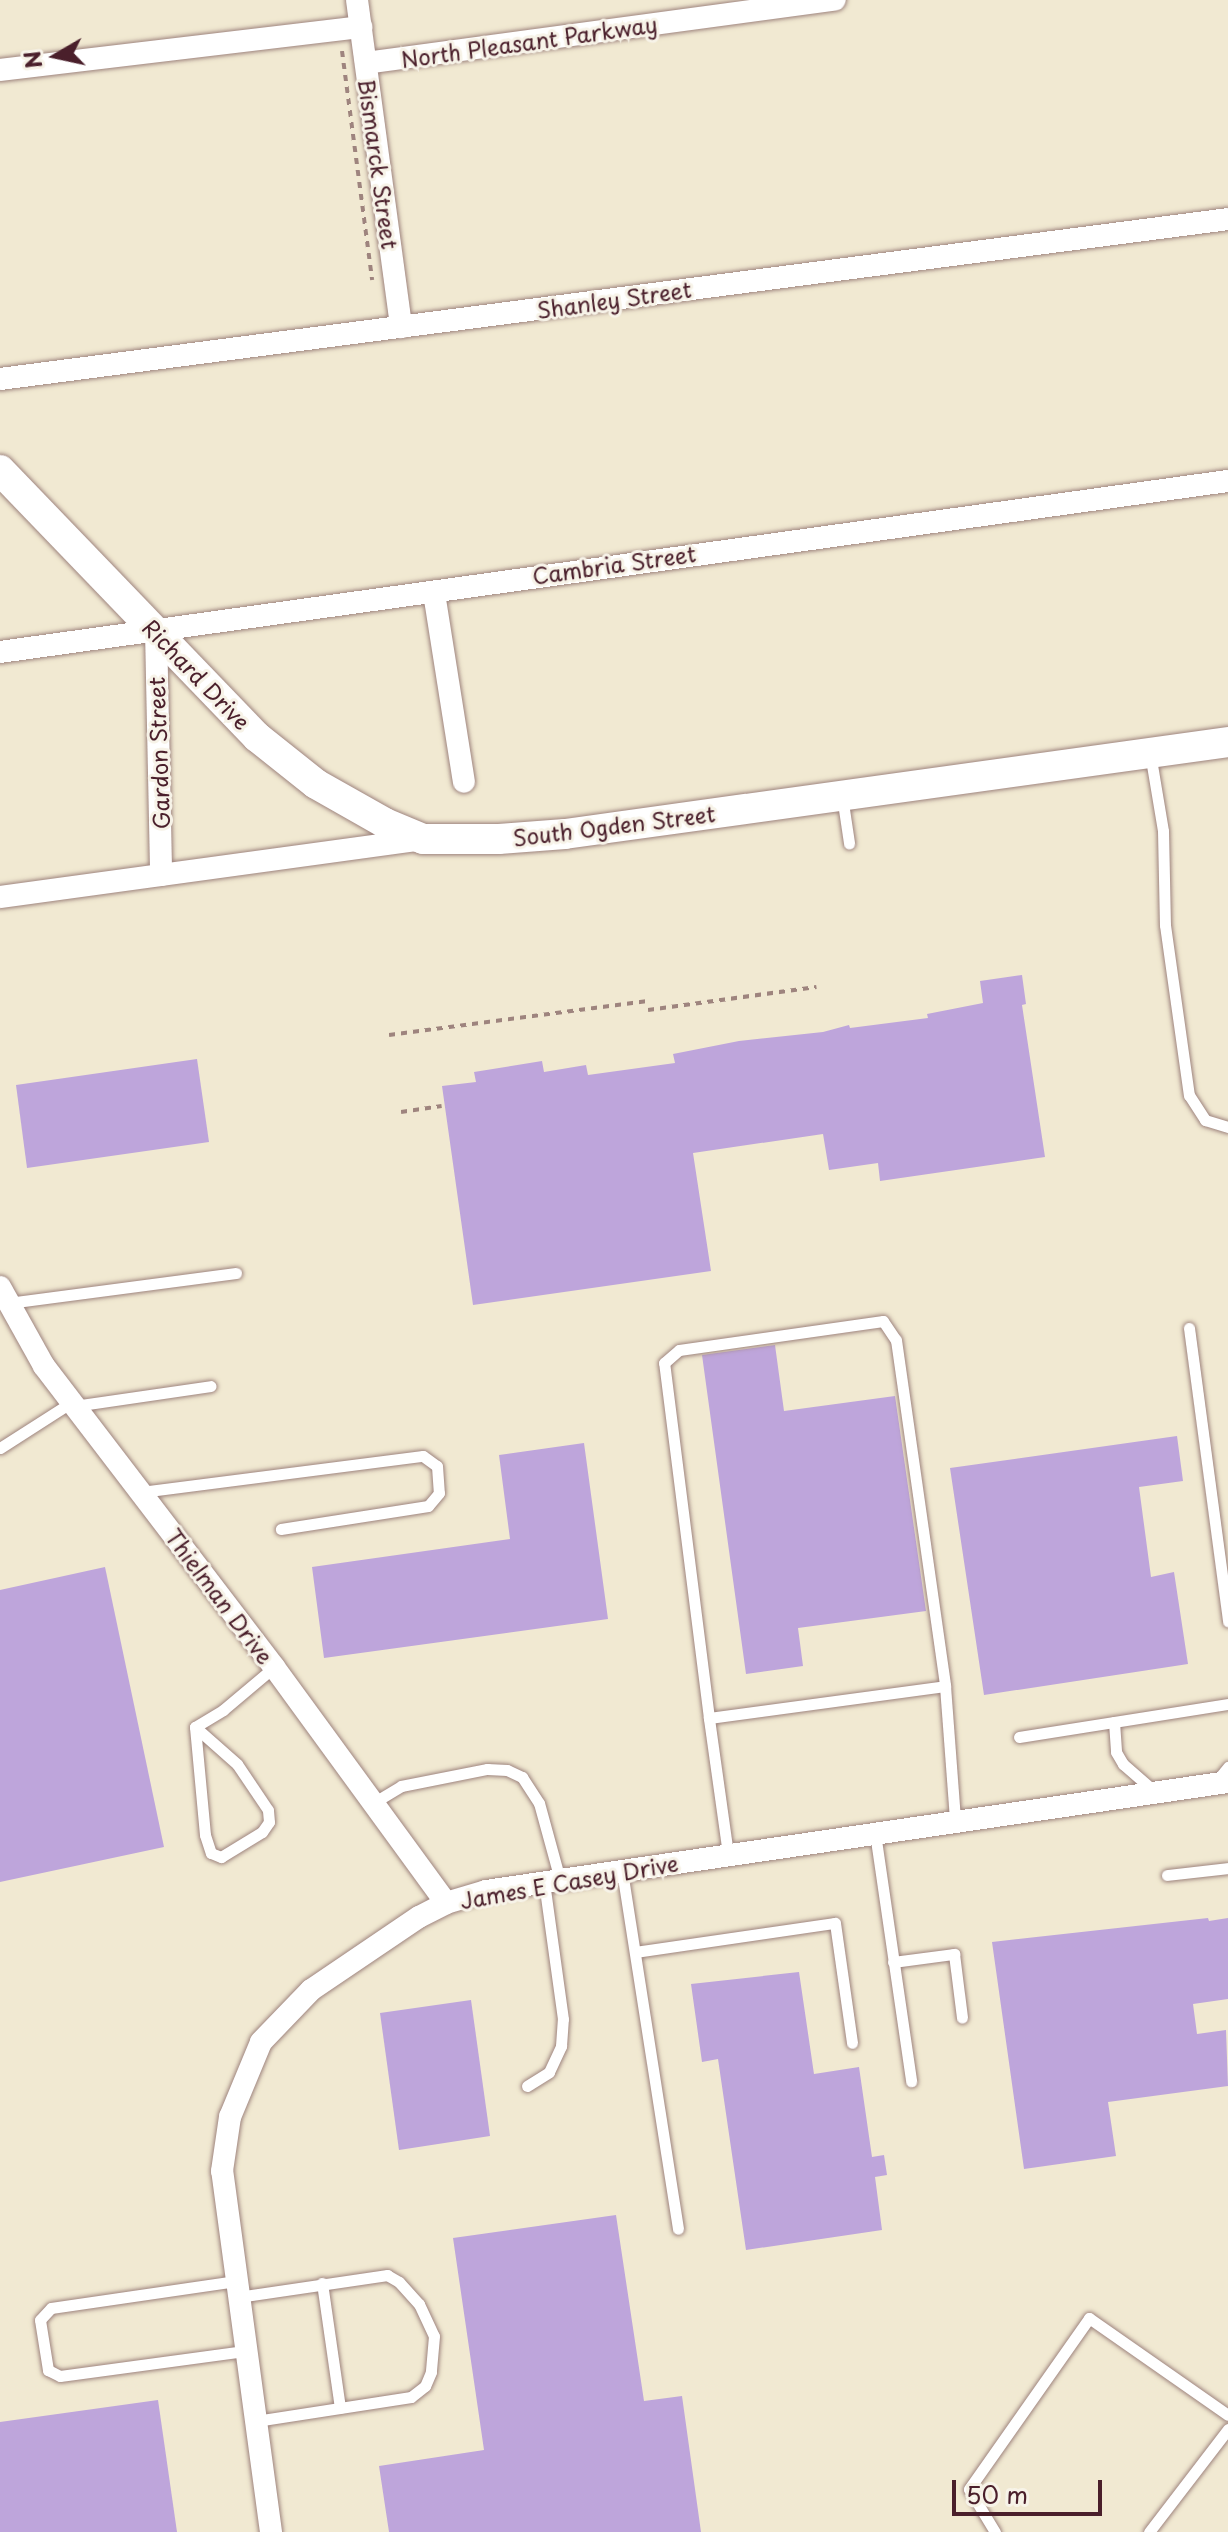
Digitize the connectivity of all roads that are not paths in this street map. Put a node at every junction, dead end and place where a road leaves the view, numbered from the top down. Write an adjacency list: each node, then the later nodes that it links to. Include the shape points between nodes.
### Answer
1 (357, 0): 3 (street, Bismarck Street)
2 (835, 0): 4 (street, North Pleasant Parkway)
3 (361, 27): 4 (street, Bismarck Street); 5 (street)
4 (366, 63): 7 (street, Bismarck Street)
5 (0, 70)
6 (1228, 219): 7 (street, Shanley Street)
7 (401, 327): 8 (street, Shanley Street)
8 (0, 379)
9 (0, 470): 12 (street, Richard Drive)
10 (1228, 481): 11 (street, Cambria Street)
11 (434, 593): 12 (street, Cambria Street); 16 (street)
12 (156, 630): 13 (street, Cambria Street); 18 (street, Richard Drive, via 257,737 316,784); 20 (street, Gardon Street)
13 (0, 652)
14 (1228, 742): 15 (street, South Ogden Street)
15 (1150, 752): 17 (street, South Ogden Street); 22 (lane, via 1163,831 1165,925 1189,1095 1205,1120)
16 (464, 782)
17 (842, 795): 18 (street, South Ogden Street, via 565,834); 19 (lane)
18 (423, 839): 20 (street, South Ogden Street)
19 (849, 843)
20 (161, 875): 21 (street, South Ogden Street)
21 (0, 897)
22 (1228, 1127)
23 (236, 1273): 24 (lane)
24 (4, 1295): 27 (street, Thielman Drive, via 44,1366)
25 (1189, 1328): 31 (lane)
26 (211, 1386): 27 (lane)
27 (73, 1404): 28 (lane); 29 (street, Thielman Drive)
28 (0, 1448)
29 (141, 1492): 30 (lane, via 423,1456 437,1466 439,1493 428,1506); 32 (street, Thielman Drive)
30 (281, 1529)
31 (1228, 1621)
32 (274, 1667): 37 (lane); 41 (street, Thielman Drive)
33 (945, 1686): 35 (lane); 35 (lane, via 896,1340 883,1321 679,1350 664,1363); 42 (lane)
34 (1228, 1704): 36 (lane)
35 (709, 1718): 44 (lane)
36 (1114, 1722): 38 (lane); 40 (lane, via 1116,1752)
37 (195, 1727): 37 (lane, via 237,1764 268,1810 269,1822 262,1832 221,1857 211,1853 205,1835)
38 (1019, 1737)
39 (1224, 1777): 40 (street, James E Casey Drive)
40 (1154, 1791): 42 (street, James E Casey Drive)
41 (373, 1803): 48 (lane, via 401,1786 507,1770 522,1777 539,1803); 49 (street, Thielman Drive)
42 (955, 1820): 43 (street, James E Casey Drive)
43 (875, 1832): 44 (street, James E Casey Drive); 51 (lane)
44 (728, 1854): 46 (street, James E Casey Drive)
45 (1228, 1868): 47 (lane)
46 (622, 1871): 48 (street, James E Casey Drive); 50 (lane)
47 (1167, 1875)
48 (552, 1881): 49 (street, James E Casey Drive); 55 (lane, via 561,2046 549,2072)
49 (446, 1903): 58 (street, James E Casey Drive, via 311,1990 261,2042 225,2137 223,2198)
50 (635, 1952): 53 (lane, via 835,1923); 56 (lane)
51 (893, 1962): 52 (lane, via 954,1954); 54 (lane)
52 (962, 2017)
53 (852, 2043)
54 (911, 2081)
55 (527, 2086)
56 (678, 2229)
57 (322, 2283): 58 (lane); 60 (lane); 60 (lane, via 387,2275 419,2304 434,2336 431,2372 418,2393)
58 (237, 2289): 59 (street, James E Casey Drive); 59 (lane, via 51,2308 40,2320 48,2370 60,2376)
59 (246, 2351): 62 (street, James E Casey Drive)
60 (340, 2408): 62 (lane)
61 (1228, 2415): 65 (lane, via 1089,2318 969,2489)
62 (256, 2421): 64 (street, James E Casey Drive)
63 (1228, 2429): 66 (lane)
64 (271, 2532)
65 (995, 2532)
66 (1149, 2532)

